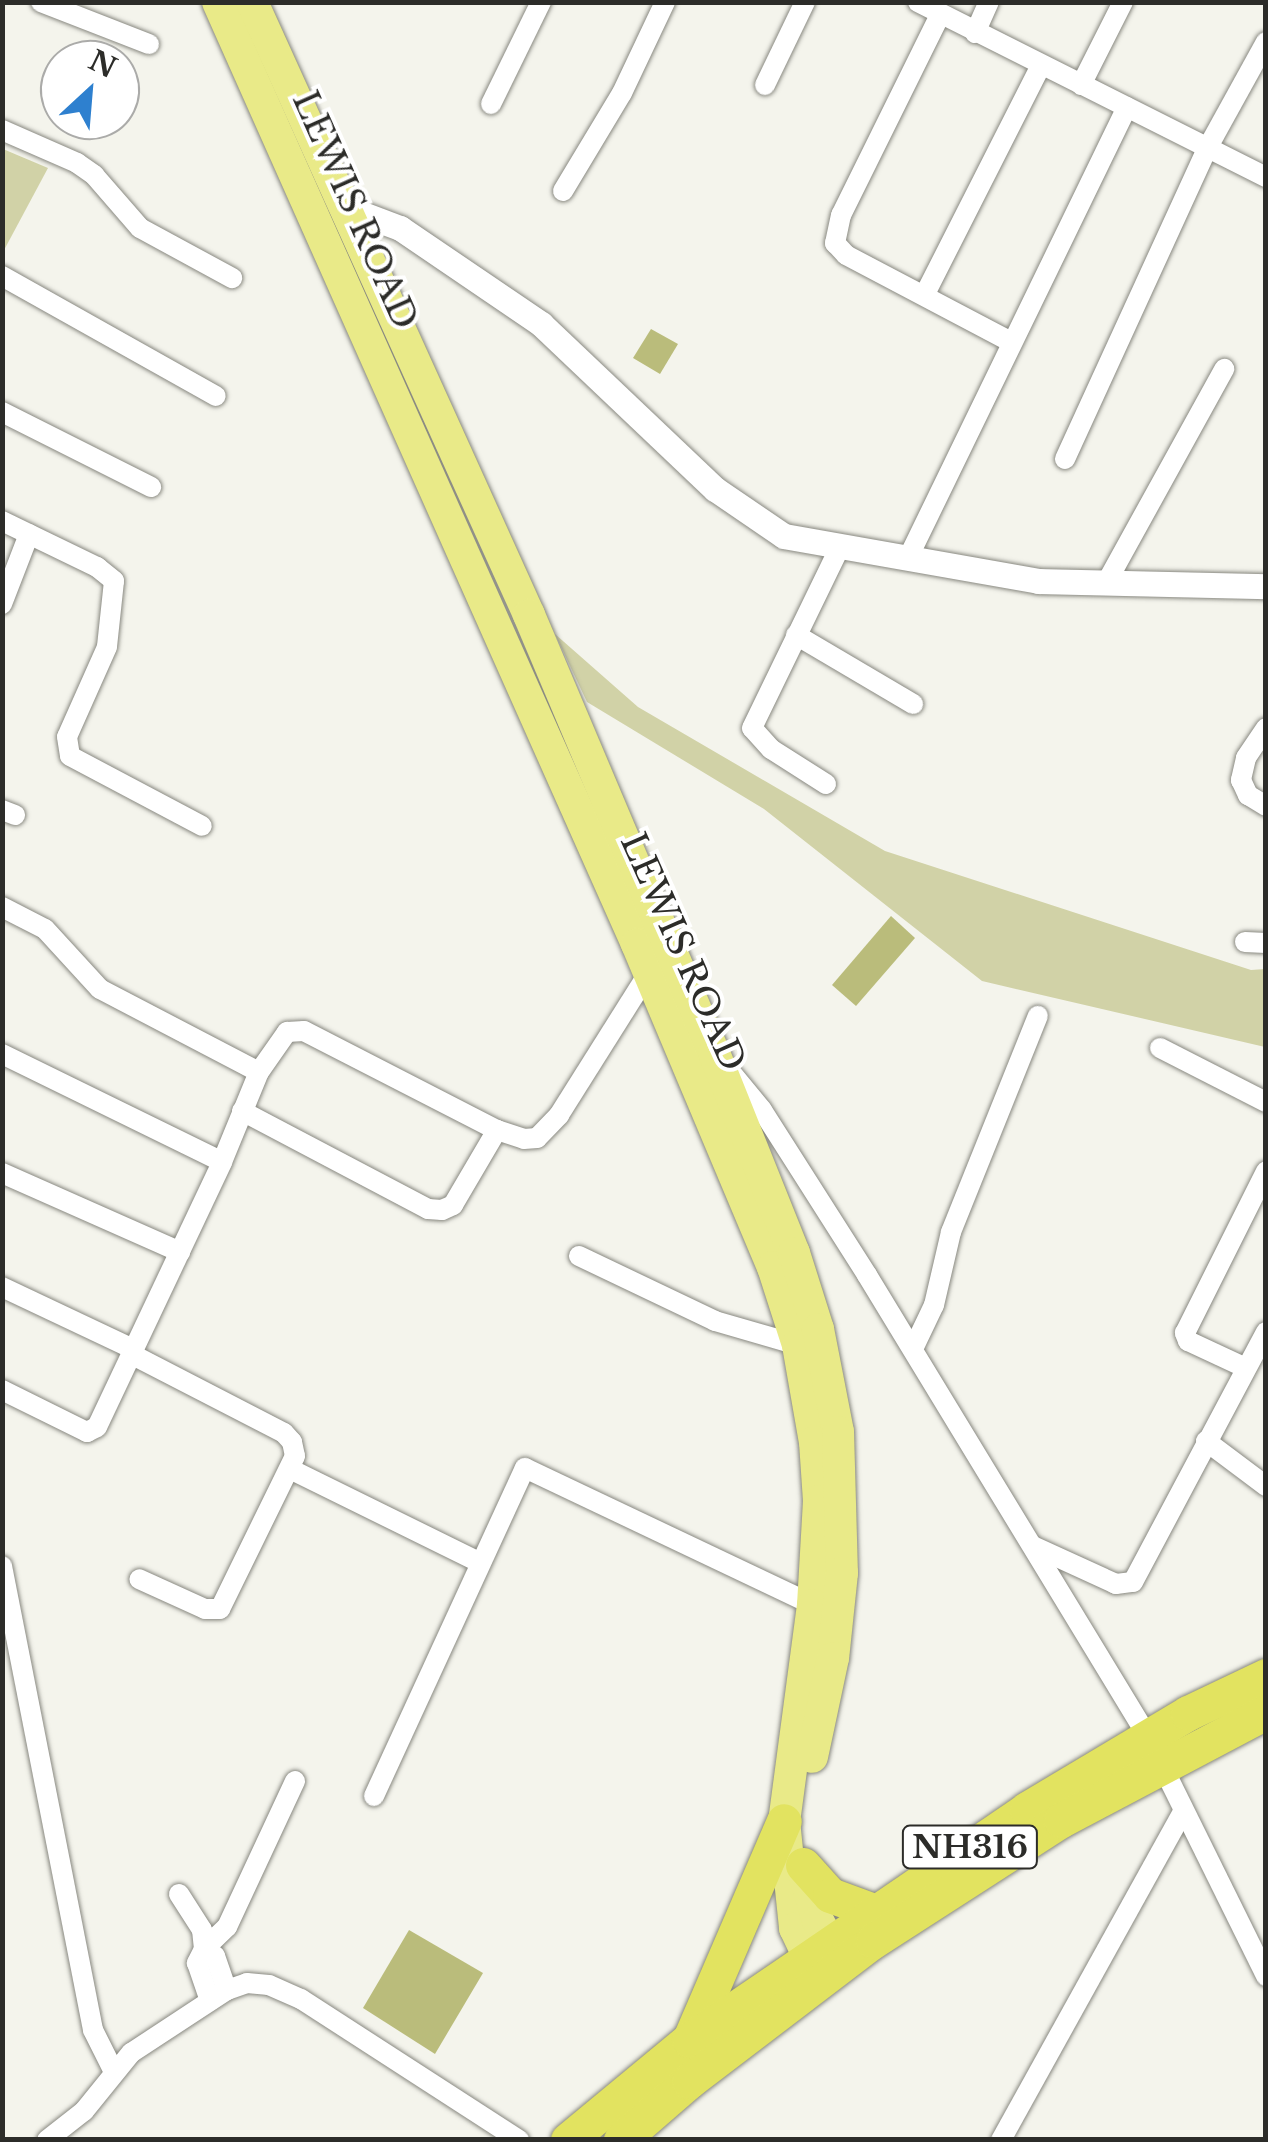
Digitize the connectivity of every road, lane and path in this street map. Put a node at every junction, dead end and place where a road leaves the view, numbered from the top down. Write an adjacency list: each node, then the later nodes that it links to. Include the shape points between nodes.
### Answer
1 (42, 2): 13 (street)
2 (218, 2): 27 (main road, LEWIS ROAD)
3 (252, 2): 23 (main road, LEWIS ROAD)
4 (541, 2): 17 (street)
5 (665, 2): 22 (street, via 622,93)
6 (805, 2): 15 (street)
7 (918, 2): 10 (street)
8 (989, 2): 11 (street)
9 (1123, 2): 16 (street)
10 (940, 16): 11 (street); 26 (street, via 834,232 846,255)
11 (975, 33): 14 (street)
12 (1266, 42): 20 (street)
13 (149, 44)
14 (1041, 65): 16 (street); 26 (street)
15 (766, 84)
16 (1081, 85): 18 (street)
17 (491, 104)
18 (1127, 107): 20 (street); 28 (street)
19 (2, 130): 25 (street, via 77,164 140,228)
20 (1208, 147): 21 (street); 32 (street)
21 (1266, 177)
22 (563, 191)
23 (344, 206): 27 (main road, LEWIS ROAD); 36 (street, via 400,228 540,324 754,520 784,536)
24 (2, 276): 30 (street)
25 (232, 278)
26 (925, 294): 28 (street)
27 (382, 329): 41 (main road, LEWIS ROAD)
28 (1011, 342): 37 (street)
29 (1224, 369): 38 (street)
30 (216, 396)
31 (2, 412): 33 (street)
32 (1065, 458)
33 (151, 487)
34 (2, 521): 35 (street)
35 (29, 534): 40 (street); 47 (street, via 114,580 107,647 67,737 70,756)
36 (841, 545): 37 (street); 42 (street)
37 (909, 556): 38 (street, via 1038,581)
38 (1105, 585): 39 (street)
39 (1266, 586)
40 (2, 604)
41 (515, 622): 49 (main road, LEWIS ROAD, via 538,724); 52 (main road, LEWIS ROAD, via 572,715)
42 (796, 635): 43 (street); 45 (street, via 752,728 758,739)
43 (913, 704)
44 (1266, 728): 46 (street, via 1246,758 1241,780 1248,795)
45 (826, 784)
46 (1266, 806)
47 (202, 826)
48 (2, 907): 54 (street, via 59,941 100,989)
49 (649, 972): 57 (street, via 549,1129 524,1139); 65 (main road, LEWIS ROAD, via 774,1267)
50 (1038, 1016): 66 (street, via 951,1232 934,1305)
51 (1160, 1048): 55 (street)
52 (714, 1053): 66 (street, via 762,1110); 85 (main road, LEWIS ROAD, via 794,1252 818,1329 838,1432 842,1573 833,1658 800,1824)
53 (2, 1054): 58 (street)
54 (259, 1072): 56 (street); 57 (street, via 287,1032 304,1031)
55 (1266, 1102)
56 (242, 1112): 57 (street, via 442,1210 453,1205); 58 (street)
57 (497, 1130)
58 (222, 1162): 61 (street)
59 (1266, 1171): 68 (street, via 1184,1333)
60 (2, 1174): 61 (street)
61 (180, 1252): 67 (street)
62 (580, 1256): 65 (street, via 714,1322)
63 (2, 1287): 67 (street)
64 (1264, 1338): 68 (street)
65 (798, 1345): 77 (main road, LEWIS ROAD, via 817,1452)
66 (913, 1348): 73 (street)
67 (132, 1352): 69 (street, via 93,1431); 71 (street, via 284,1434 292,1442)
68 (1246, 1368): 70 (street)
69 (2, 1390)
70 (1206, 1441): 72 (street); 73 (street, via 1133,1582 1116,1584)
71 (290, 1469): 74 (street); 76 (street, via 220,1608 205,1610)
72 (1266, 1486)
73 (1033, 1546): 80 (street)
74 (479, 1562): 77 (street, via 520,1475 530,1468); 82 (street)
75 (2, 1566): 93 (street, via 93,2030)
76 (140, 1578)
77 (813, 1605): 84 (main road, LEWIS ROAD)
78 (1266, 1676): 80 (highway, NH316)
79 (1266, 1712): 80 (highway, NH316)
80 (1156, 1752): 83 (street); 87 (highway, NH316, via 1027,1809); 89 (highway, NH316, via 874,1941)
81 (294, 1781): 88 (street, via 227,1927)
82 (374, 1796)
83 (1183, 1812): 90 (street); 98 (street)
84 (784, 1821): 89 (main road, LEWIS ROAD, via 788,1893); 92 (highway)
85 (802, 1865): 87 (highway, via 830,1894); 89 (main road, LEWIS ROAD)
86 (179, 1894): 88 (street, via 202,1930)
87 (874, 1911): 89 (highway, NH316)
88 (204, 1949): 91 (street, via 197,1964)
89 (824, 1963): 92 (highway, NH316); 97 (highway, NH316)
90 (1266, 1976)
91 (219, 1995): 93 (street); 95 (street, via 247,1983 301,1999)
92 (689, 2040): 96 (highway, NH316)
93 (113, 2070): 94 (street, via 84,2112)
94 (47, 2140)
95 (519, 2140)
96 (568, 2140)
97 (621, 2140)
98 (1000, 2140)

